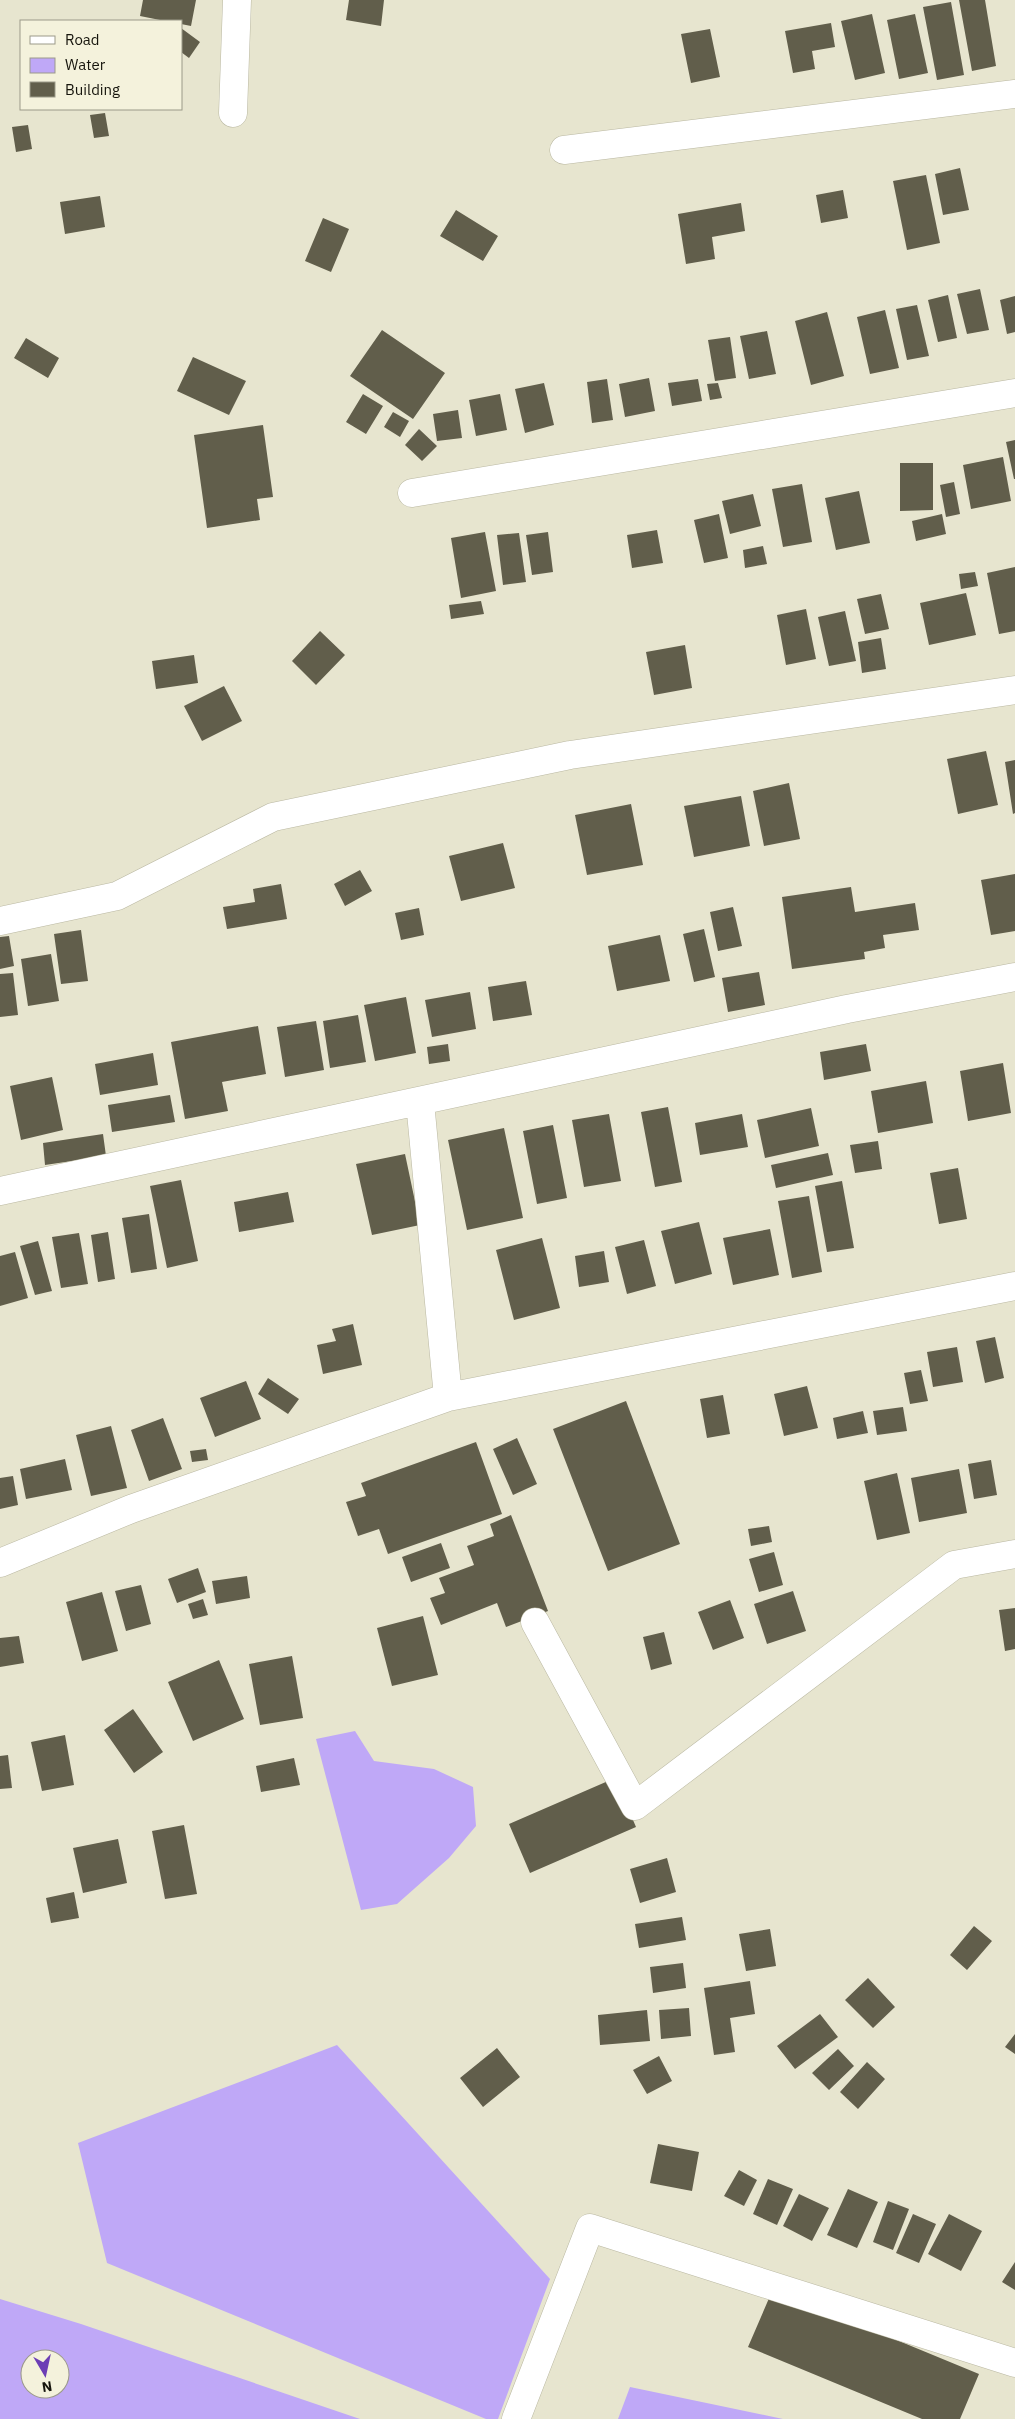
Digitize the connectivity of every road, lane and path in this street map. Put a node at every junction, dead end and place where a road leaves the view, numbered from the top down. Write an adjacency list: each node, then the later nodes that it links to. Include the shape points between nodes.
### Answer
1 (237, 0): 3 (street)
2 (1015, 94): 4 (street)
3 (232, 113)
4 (564, 150)
5 (1015, 393): 6 (street)
6 (412, 492)
7 (1015, 690): 8 (street, via 570,755 274,817 117,896)
8 (0, 921)
9 (1015, 977): 10 (street, via 847,1009)
10 (420, 1102): 11 (street); 13 (street)
11 (0, 1191)
12 (1015, 1286): 13 (street)
13 (448, 1397): 15 (street, via 131,1509)
14 (1015, 1554): 16 (street, via 954,1566 636,1806)
15 (0, 1562)
16 (535, 1622)
17 (1015, 2363): 18 (street, via 590,2228)
18 (516, 2419)

